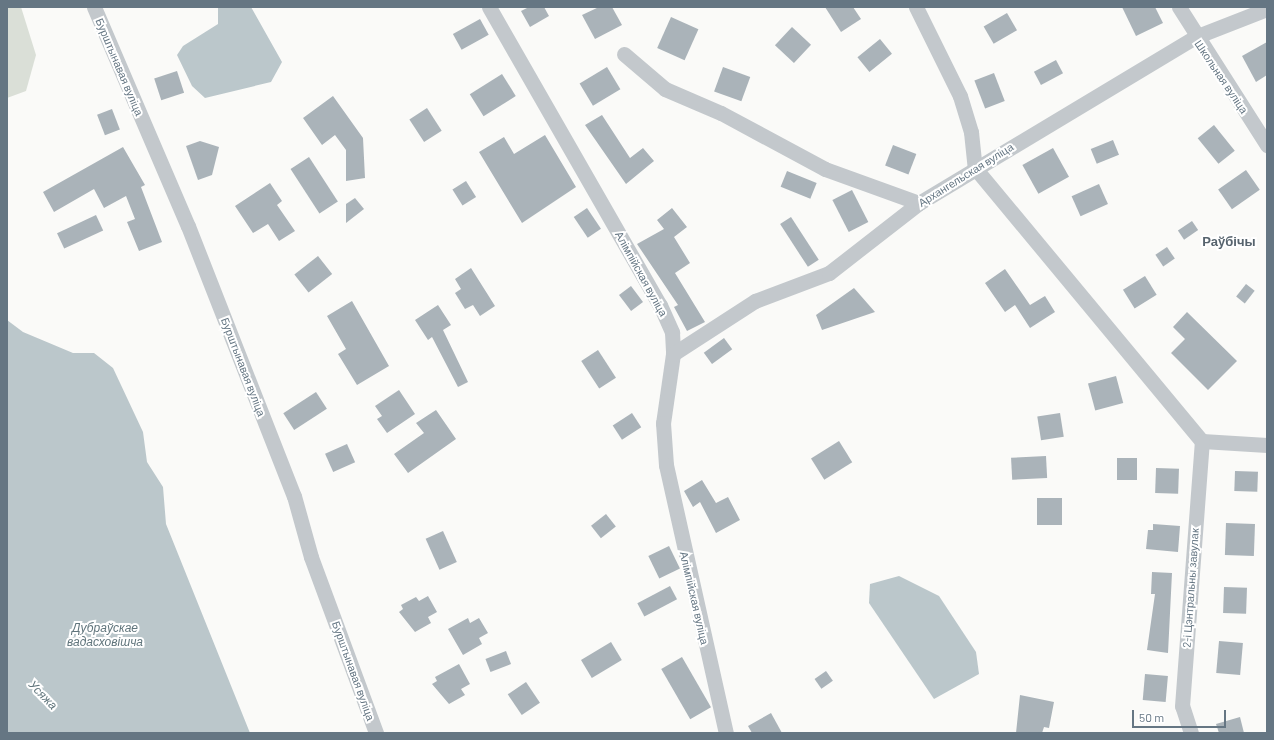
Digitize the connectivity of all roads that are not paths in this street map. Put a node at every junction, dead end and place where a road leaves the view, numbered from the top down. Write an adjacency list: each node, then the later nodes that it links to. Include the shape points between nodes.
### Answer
1 (94, 7): 14 (street, Бурштынавая вуліца, via 188,226 294,496 311,557)
2 (489, 7): 11 (street, Алімпійская вуліца, via 660,305 672,332)
3 (916, 7): 9 (street, via 960,96 971,132)
4 (1178, 7): 6 (street, Школьная вуліца)
5 (1267, 9): 6 (street, Архангельская вуліца)
6 (1195, 37): 8 (street, Школьная вуліца); 9 (street, Архангельская вуліца)
7 (624, 54): 10 (street, via 665,89 721,113 825,169)
8 (1267, 145)
9 (975, 168): 10 (street, Архангельская вуліца); 12 (street)
10 (919, 203): 11 (street, Архангельская вуліца, via 829,273 755,302)
11 (674, 354): 15 (street, Алімпійская вуліца, via 663,423 666,465)
12 (1202, 441): 13 (street); 16 (street, 2-і Цэнтральны завулак, via 1182,706)
13 (1267, 445)
14 (376, 733)
15 (726, 733)
16 (1191, 733)

